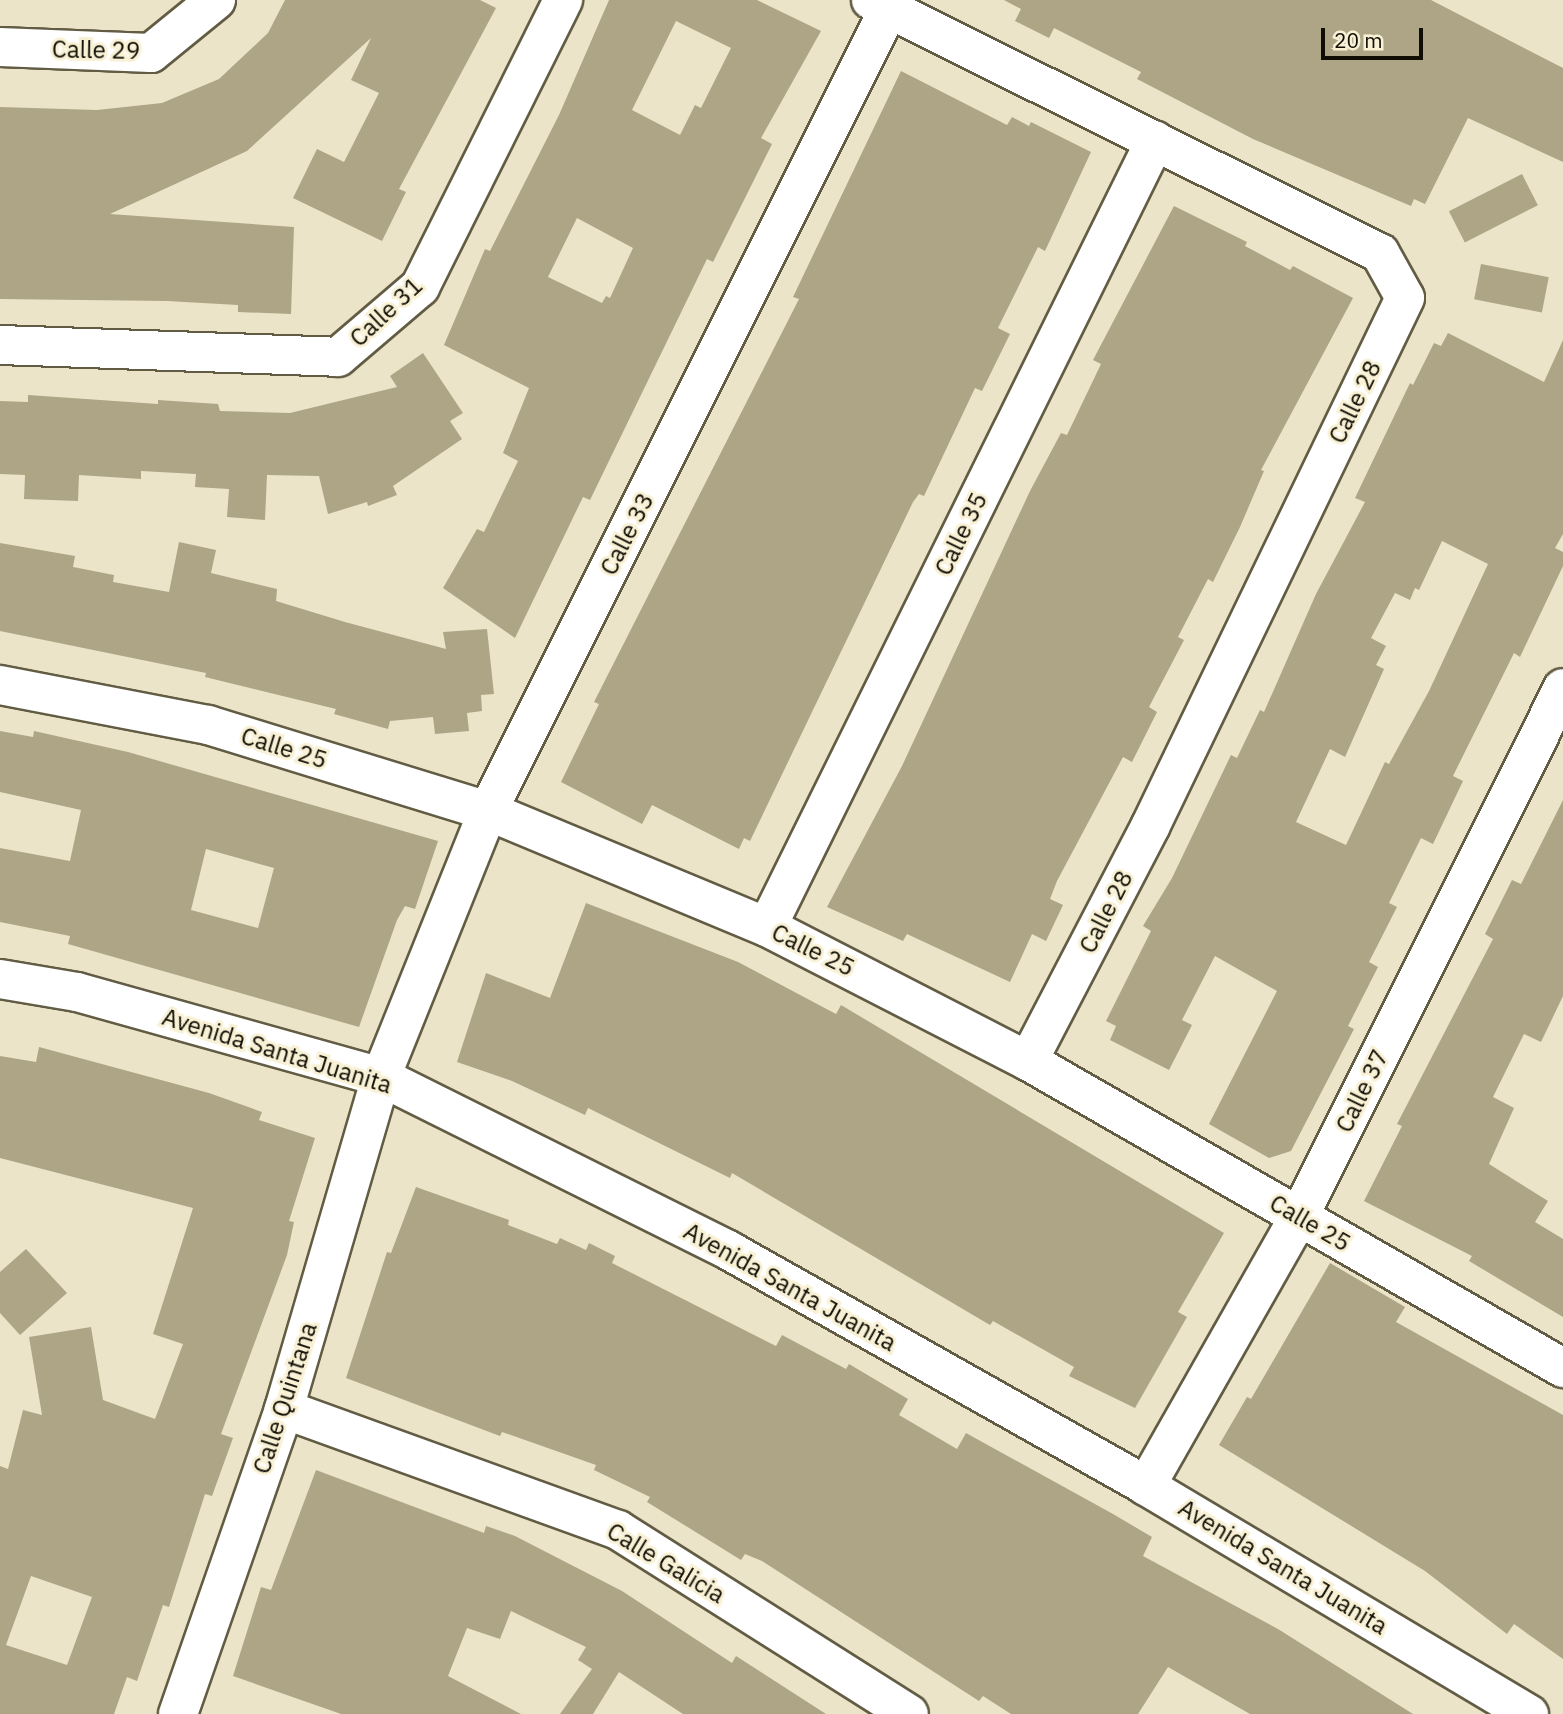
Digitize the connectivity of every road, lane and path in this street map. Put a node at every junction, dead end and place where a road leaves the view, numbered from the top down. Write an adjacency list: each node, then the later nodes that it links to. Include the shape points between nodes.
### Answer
1 (216, 0): 4 (street, Calle 29, via 151,52)
2 (563, 0): 6 (street, Calle 31, via 421,287 338,357)
3 (885, 3): 5 (street, Calle 28); 9 (street, Calle 33)
4 (0, 47)
5 (1155, 141): 10 (street, Calle 35); 12 (street, Calle 28, via 1380,253 1405,298 1150,827)
6 (0, 345)
7 (0, 685): 9 (street, Calle 25, via 208,725)
8 (1563, 688): 14 (street, Calle 37)
9 (488, 811): 10 (street, Calle 25); 13 (street, Calle 33)
10 (767, 926): 12 (street, Calle 25)
11 (0, 979): 13 (street, Avenida Santa Juanita, via 77,992)
12 (1028, 1061): 14 (street, Calle 25)
13 (381, 1077): 16 (street, Calle Quintana); 17 (street, Avenida Santa Juanita, via 727,1250)
14 (1299, 1217): 15 (street, Calle 25); 17 (street, Calle 37)
15 (1563, 1368)
16 (284, 1409): 18 (street, Calle Quintana); 19 (street, Calle Galicia, via 618,1530)
17 (1146, 1486): 20 (street, Avenida Santa Juanita)
18 (185, 1712)
19 (909, 1714)
20 (1529, 1714)

